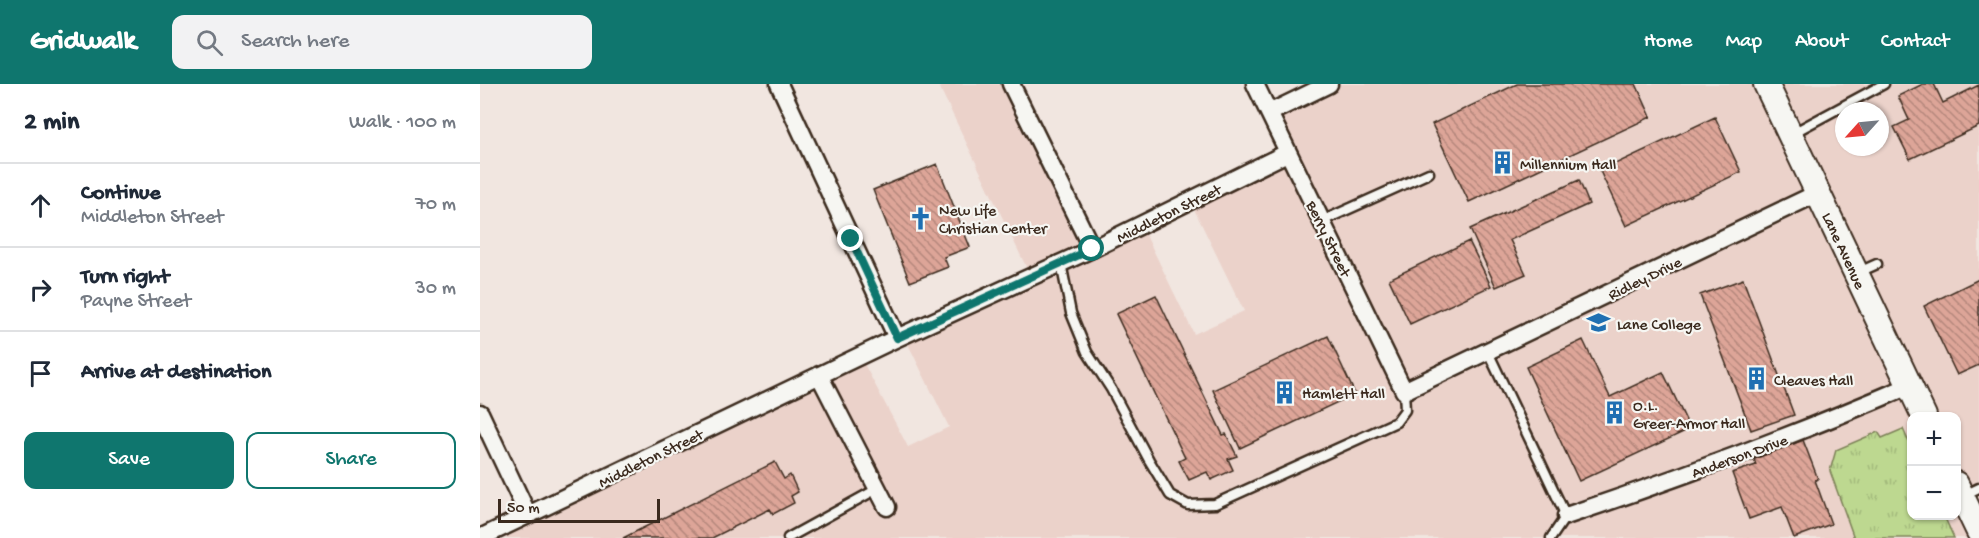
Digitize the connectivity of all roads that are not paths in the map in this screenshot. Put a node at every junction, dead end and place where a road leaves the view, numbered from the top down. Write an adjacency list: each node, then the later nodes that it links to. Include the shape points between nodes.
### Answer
1 (779, 84): 15 (street)
2 (1011, 84): 13 (street)
3 (1255, 84): 7 (street, Berry Street)
4 (1329, 84): 7 (street)
5 (1766, 84): 8 (street, Lane Avenue)
6 (1884, 84): 8 (lane)
7 (1269, 113): 9 (street, Berry Street)
8 (1790, 135): 11 (street, Lane Avenue)
9 (1287, 153): 12 (street, Berry Street); 13 (street, Middleton Street)
10 (1429, 173): 12 (lane)
11 (1818, 193): 16 (street, Ridley Drive); 18 (street, Lane Avenue, via 1867,269)
12 (1322, 221): 19 (street, Berry Street)
13 (1092, 249): 14 (street, Middleton Street)
14 (1061, 263): 15 (street, Middleton Street); 19 (lane, via 1071,313 1087,352 1170,495 1188,505 1215,504 1396,422 1405,410)
15 (897, 338): 17 (street, Middleton Street)
16 (1488, 352): 19 (street, Ridley Drive); 26 (lane)
17 (819, 375): 22 (street); 25 (street, Middleton Street)
18 (1909, 386): 20 (street, Lane Avenue); 26 (street, Anderson Drive, via 1794,435)
19 (1404, 391)
20 (1922, 412)
21 (480, 413): 25 (street)
22 (877, 489): 24 (street); 29 (lane)
23 (1966, 489): 27 (street)
24 (886, 507)
25 (528, 515): 28 (street, Middleton Street)
26 (1566, 516): 30 (lane)
27 (1979, 532)
28 (489, 536)
29 (788, 538)
30 (1551, 538)

